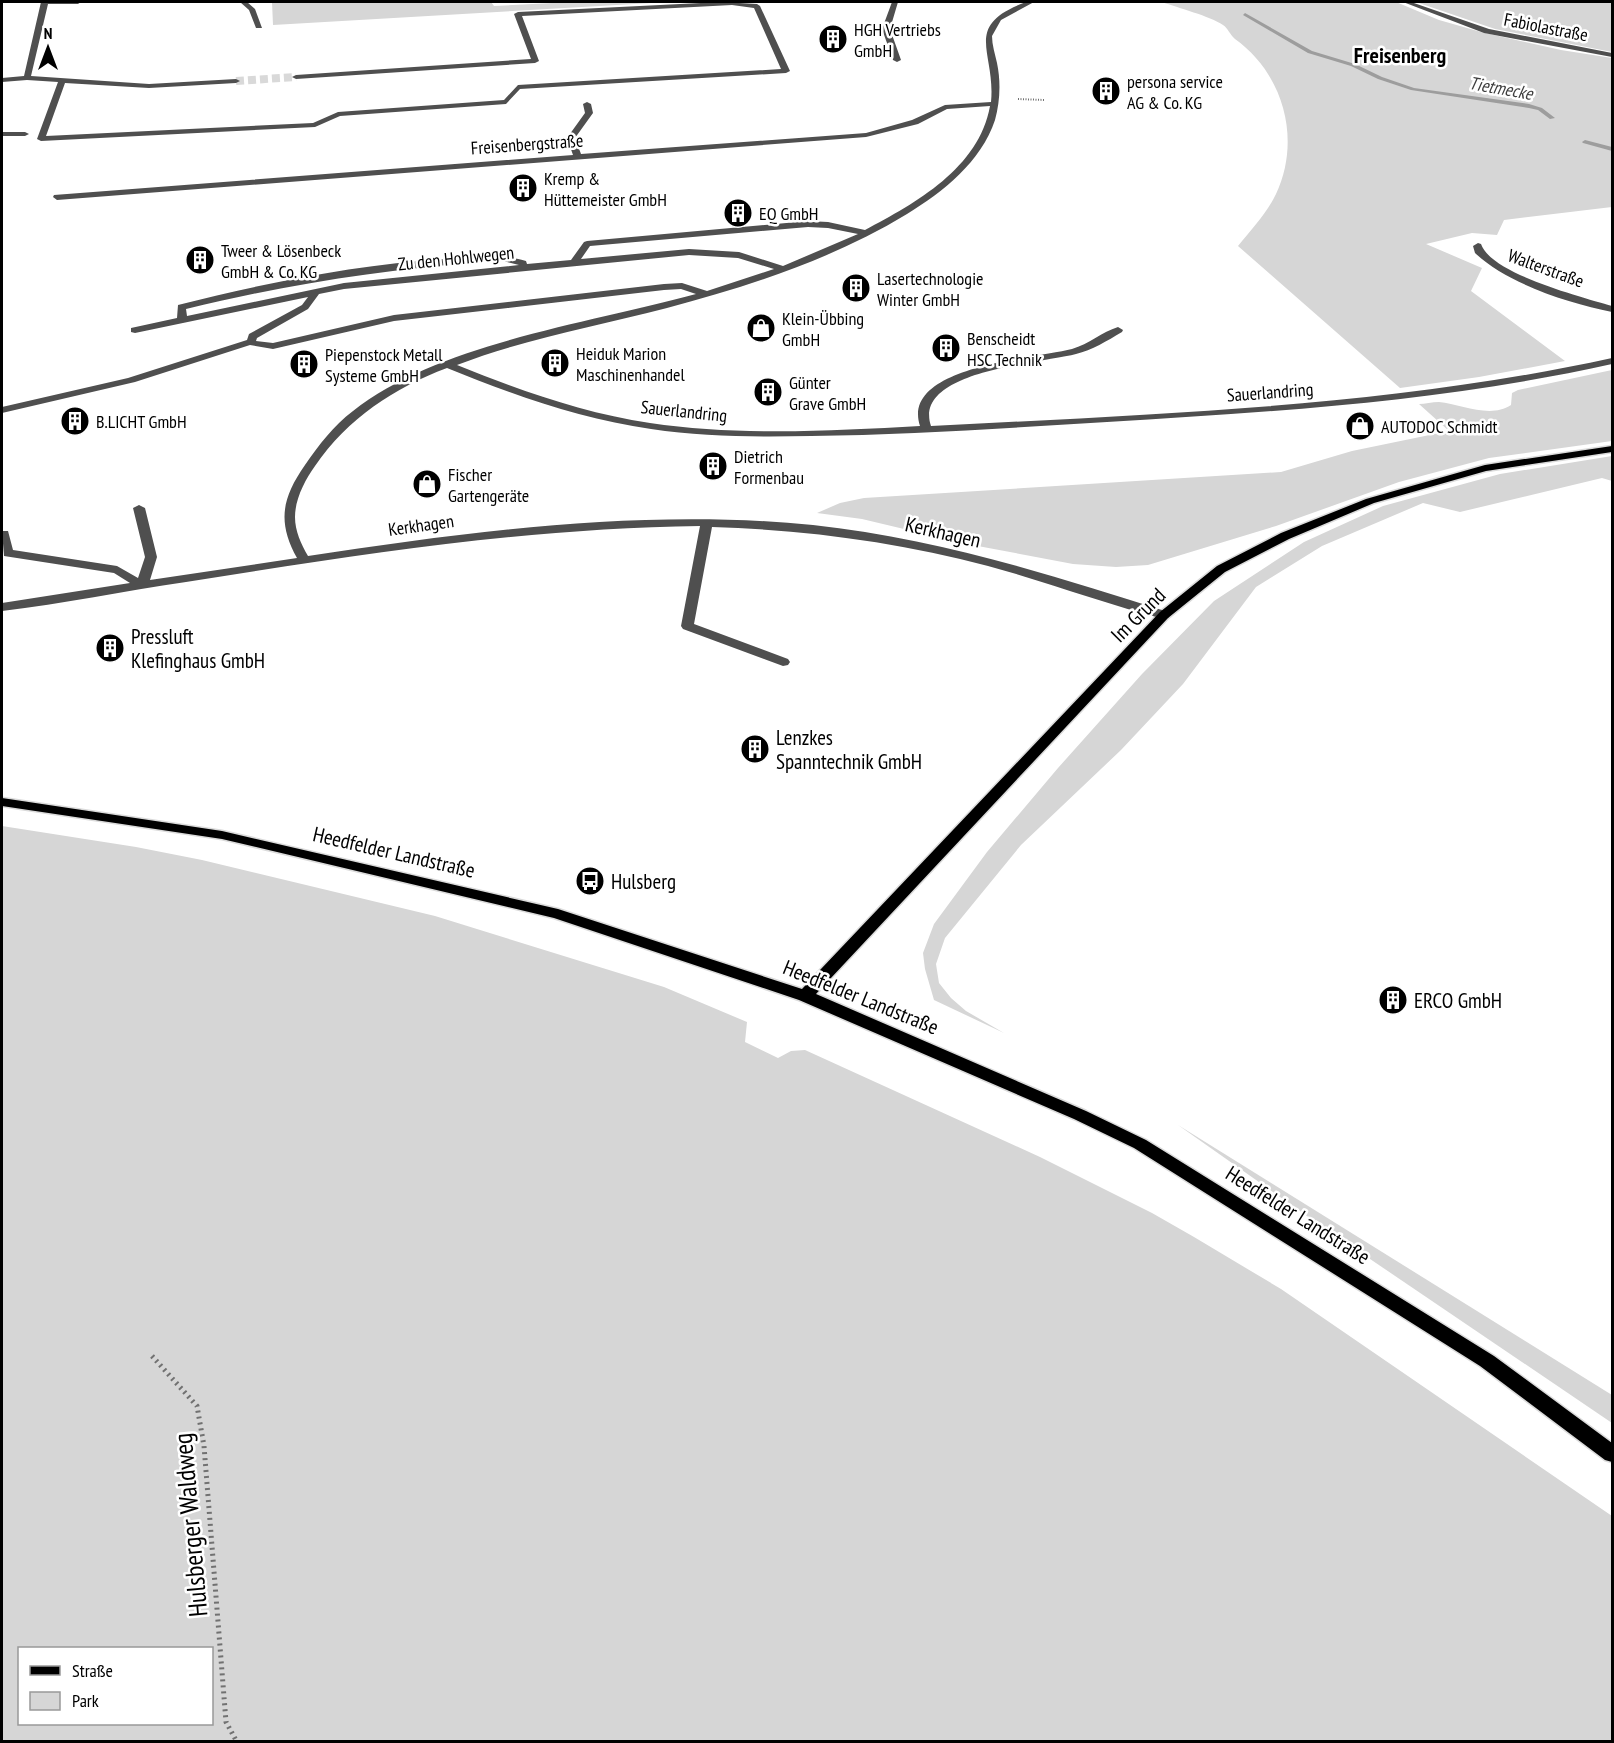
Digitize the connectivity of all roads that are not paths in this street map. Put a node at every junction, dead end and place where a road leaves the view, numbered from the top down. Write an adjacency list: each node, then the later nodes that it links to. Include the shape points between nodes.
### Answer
1 (45, 2): 2 (street); 11 (street)
2 (78, 2)
3 (243, 2): 7 (street, via 252,9)
4 (896, 2): 9 (street, via 886,29)
5 (1030, 2): 16 (street, via 1004,14 988,38)
6 (1406, 2): 8 (street, Fabiolastraße, via 1487,31)
7 (259, 26)
8 (1612, 55)
9 (897, 60)
10 (296, 77): 13 (street, via 535,61 518,14 732,3 757,6 786,71 518,87 506,102 338,114 315,125 41,139)
11 (27, 78): 12 (street); 13 (street)
12 (2, 80)
13 (62, 81): 14 (street, via 149,86)
14 (236, 81)
15 (587, 104): 19 (street, via 589,113 571,138)
16 (995, 104): 19 (street, Freisenbergstraße, via 945,107 915,122 866,135); 21 (street, via 988,129 955,173 915,205)
17 (2, 134): 18 (street)
18 (25, 134)
19 (578, 157): 20 (street, Freisenbergstraße)
20 (57, 196)
21 (866, 233): 23 (street, via 808,224 586,244); 25 (street)
22 (1479, 246): 28 (street, Walterstraße, via 1485,260 1502,271)
23 (574, 262): 24 (street, Zu den Hohlwegen); 25 (street, Zu den Hohlwegen, via 689,252 739,255)
24 (532, 267): 26 (street, Zu den Hohlwegen); 29 (street, via 497,258 416,263 320,276 181,307)
25 (783, 269): 27 (street)
26 (316, 292): 29 (street, Zu den Hohlwegen); 32 (street, via 305,307 253,336)
27 (707, 294): 32 (street, via 682,286 664,287 394,318 273,346); 34 (street, via 514,343)
28 (1612, 309)
29 (182, 321): 30 (street, Zu den Hohlwegen)
30 (135, 330)
31 (1118, 330): 36 (street, via 1074,351 1015,361 953,380 934,392 928,401 922,416)
32 (251, 342): 35 (street, via 131,380)
33 (1612, 361): 36 (street, Sauerlandring, via 1410,397)
34 (448, 365): 36 (street, Sauerlandring, via 530,397 632,423 749,433); 41 (street, via 406,382 369,404 334,432 311,460 287,514 292,541)
35 (2, 410)
36 (926, 429)
37 (1612, 449): 44 (main road, Im Grund, via 1485,468 1370,501 1285,536 1221,569)
38 (139, 508): 42 (street, via 151,557)
39 (706, 524): 41 (street, Kerkhagen, via 540,529); 44 (street, Kerkhagen, via 814,529 923,546 1016,569); 45 (street, via 687,626)
40 (4, 534): 42 (street, via 8,553 117,570)
41 (304, 560): 42 (street, Kerkhagen)
42 (142, 585): 43 (street, Kerkhagen)
43 (2, 607)
44 (1164, 615): 47 (main road, Im Grund)
45 (783, 663)
46 (2, 802): 47 (main road, Heedfelder Landstraße, via 222,836 558,914)
47 (805, 996): 48 (main road, Heedfelder Landstraße, via 1071,1110 1140,1144 1487,1361)
48 (1612, 1454)

